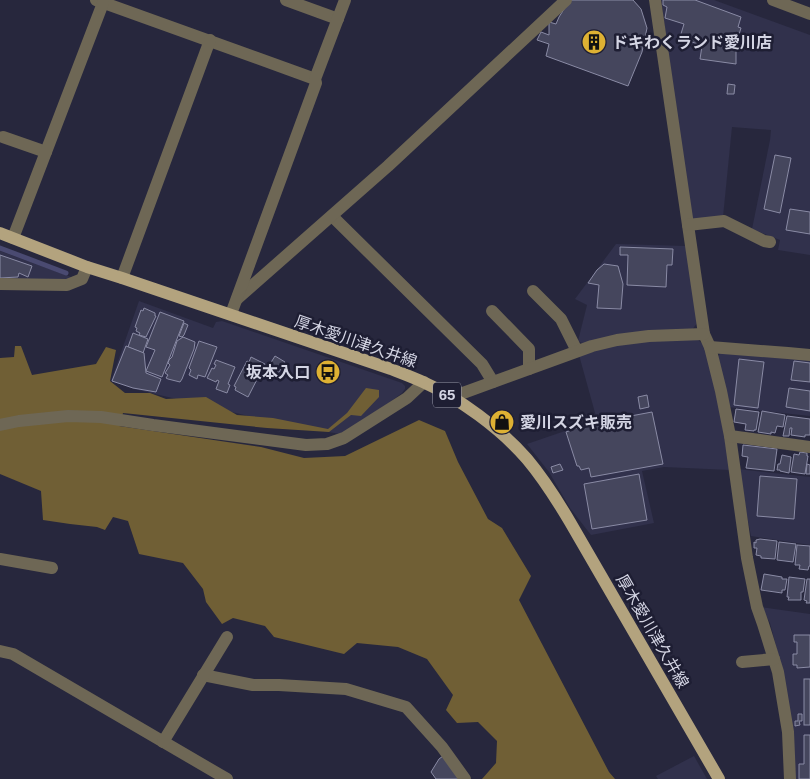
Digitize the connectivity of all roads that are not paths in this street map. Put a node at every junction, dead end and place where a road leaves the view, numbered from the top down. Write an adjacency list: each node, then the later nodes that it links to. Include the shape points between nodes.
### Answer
1 (288, 0): 8 (street)
2 (345, 0): 8 (street)
3 (566, 0): 13 (street)
4 (656, 0): 14 (street)
5 (774, 0): 7 (street)
6 (100, 1): 9 (street); 12 (street)
7 (810, 14)
8 (338, 19): 10 (street)
9 (210, 40): 10 (street); 19 (street)
10 (315, 79): 22 (street)
11 (3, 137): 12 (street)
12 (46, 152): 16 (street)
13 (332, 216): 22 (street); 31 (street, via 482,364)
14 (688, 225): 17 (street, via 724,221); 25 (street)
15 (0, 233): 16 (main road, 厚木愛川津久井線 / 65)
16 (13, 238): 18 (main road, 厚木愛川津久井線 / 65)
17 (770, 242)
18 (87, 267): 19 (main road, 厚木愛川津久井線 / 65); 20 (street, via 82,279 67,285)
19 (122, 278): 24 (main road, 厚木愛川津久井線 / 65)
20 (0, 284)
21 (533, 291): 27 (street, via 561,319)
22 (237, 298): 24 (street)
23 (492, 311): 29 (street, via 529,349)
24 (230, 314): 30 (main road, 厚木愛川津久井線 / 65)
25 (704, 334): 26 (street); 27 (street, via 617,340)
26 (710, 347): 28 (street); 34 (street)
27 (577, 351): 29 (street)
28 (810, 356)
29 (529, 369): 31 (street)
30 (424, 382): 32 (main road, 厚木愛川津久井線 / 65); 33 (street, via 406,398 344,438 327,444 306,445 101,417 68,416)
31 (493, 382): 32 (street)
32 (452, 397): 46 (main road, 厚木愛川津久井線 / 65, via 505,437 546,484)
33 (0, 426)
34 (730, 436): 35 (street); 40 (street, via 747,558 757,607)
35 (810, 447)
36 (0, 559): 37 (street)
37 (52, 568)
38 (226, 637): 42 (street)
39 (0, 651): 43 (street, via 13,654)
40 (774, 659): 41 (street); 47 (street, via 788,732)
41 (742, 662)
42 (203, 676): 43 (street); 45 (street, via 253,686 346,689 406,707)
43 (163, 742): 44 (street)
44 (226, 779)
45 (465, 779)
46 (719, 779)
47 (790, 779)

